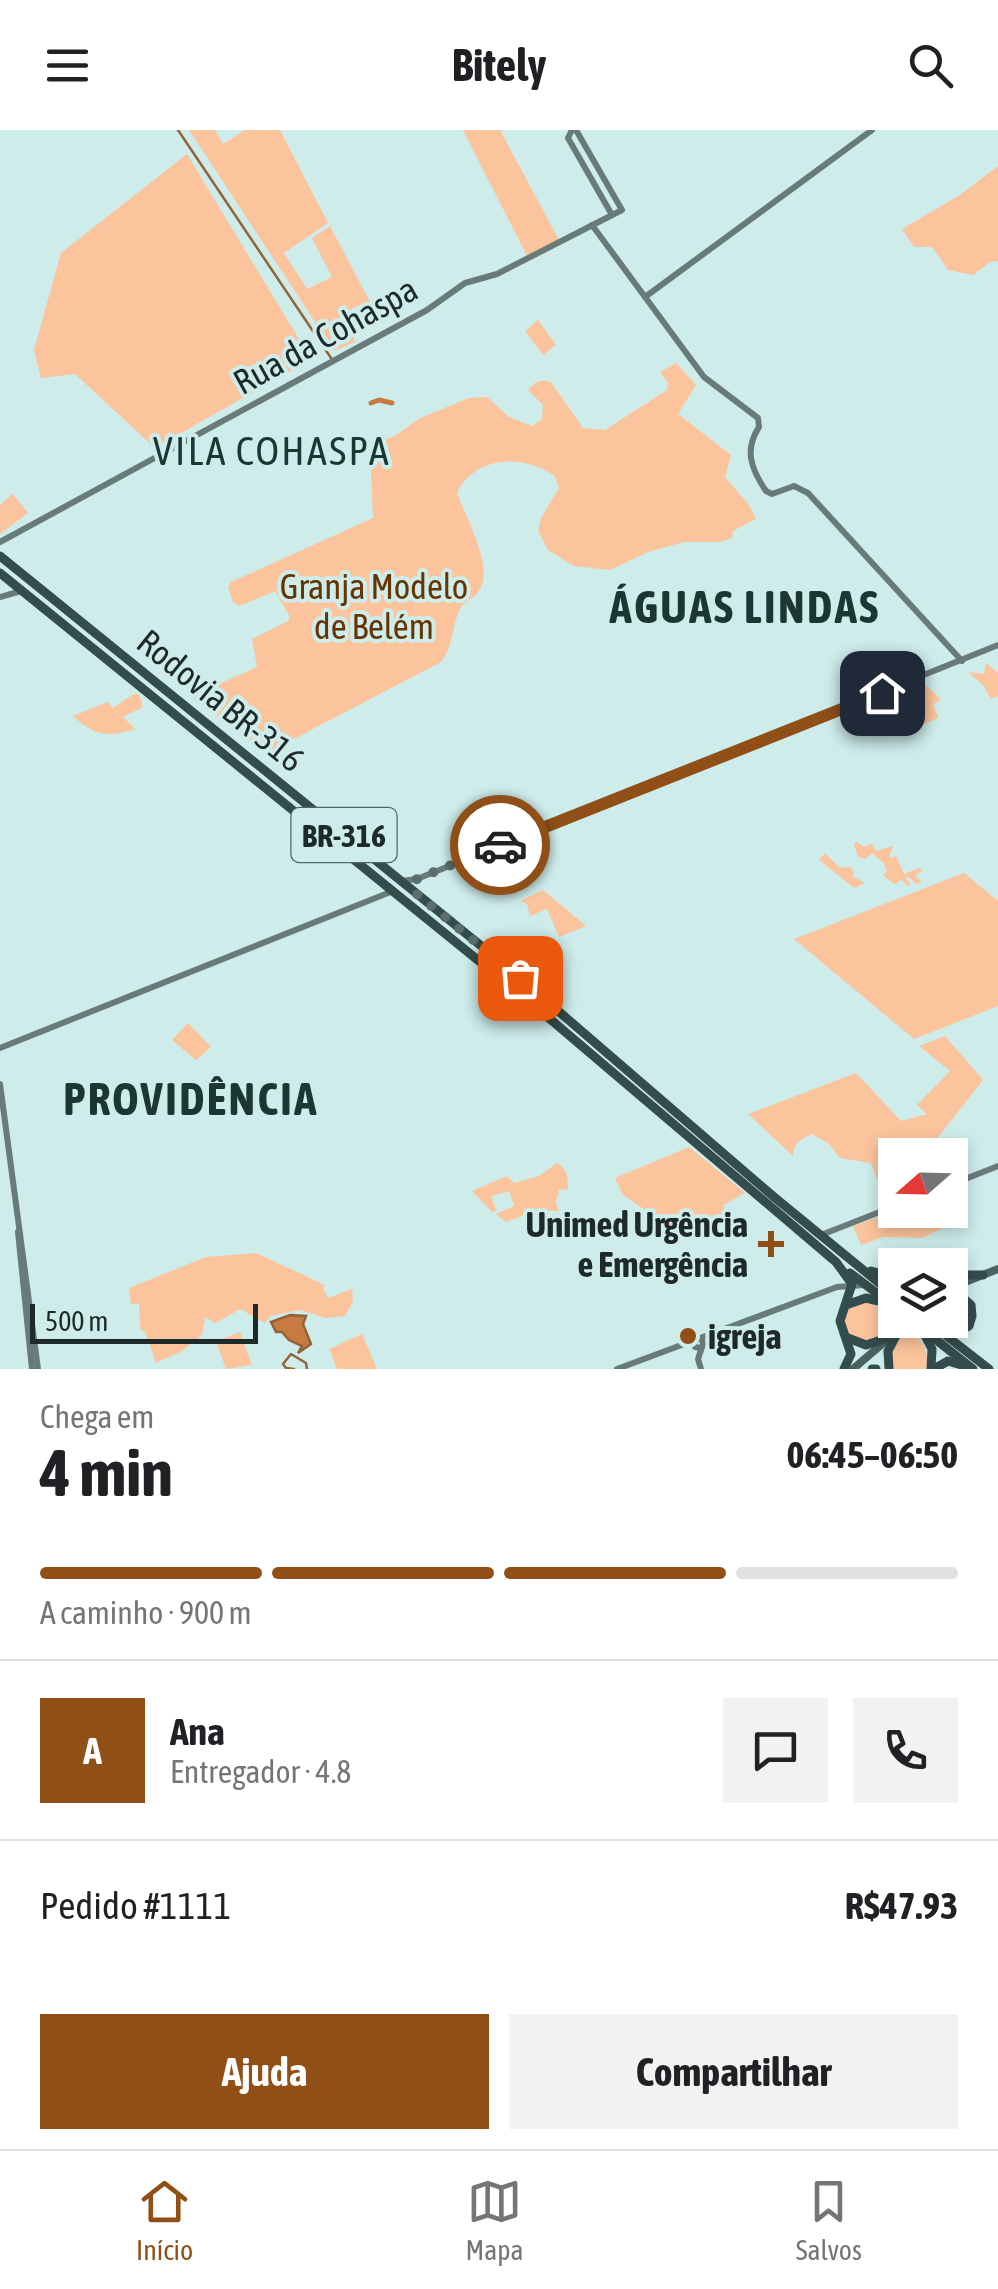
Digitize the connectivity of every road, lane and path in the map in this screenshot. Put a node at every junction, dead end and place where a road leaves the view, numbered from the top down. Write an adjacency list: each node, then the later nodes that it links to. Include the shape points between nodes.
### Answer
1 (872, 130): 5 (street)
2 (572, 132): 3 (street); 3 (street, Rua da Cohaspa, via 622,210)
3 (612, 214): 4 (street, Rua da Cohaspa)
4 (592, 225): 5 (street); 6 (street, Rua da Cohaspa, via 503,272 454,289)
5 (645, 298): 14 (street, via 704,377 758,418 749,454 766,491 794,486 808,493)
6 (1, 542): 7 (street, Rua da Cohaspa)
7 (0, 554): 11 (highway, Rodovia BR-316 / BR-316)
8 (0, 573): 9 (highway, BR-316)
9 (16, 589): 10 (street); 12 (highway, BR-316)
10 (0, 597)
11 (93, 632): 12 (highway); 15 (highway, Rodovia BR-316 / BR-316)
12 (85, 642): 16 (highway, Rodovia BR-316 / BR-316)
13 (998, 645): 14 (street)
14 (962, 660): 19 (street)
15 (298, 797): 16 (highway); 17 (highway, Rodovia BR-316 / BR-316)
16 (287, 804): 18 (highway, Rodovia BR-316 / BR-316)
17 (310, 808): 18 (highway); 20 (highway, Rodovia BR-316 / BR-316)
18 (302, 817): 21 (highway, Rodovia BR-316 / BR-316)
19 (417, 879): 20 (street); 22 (street)
20 (401, 881): 22 (highway, Rodovia BR-316 / BR-316)
21 (393, 891): 23 (street); 29 (highway, Rodovia BR-316 / BR-316, via 764,1204)
22 (413, 891): 28 (highway, Rodovia BR-316 / BR-316)
23 (0, 1048)
24 (0, 1084): 54 (street)
25 (998, 1166): 26 (street)
26 (968, 1178)
27 (878, 1213): 28 (street)
28 (821, 1235): 29 (highway, BR-316)
29 (839, 1257): 31 (highway); 32 (highway); 35 (highway, BR-316); 39 (highway, BR-316)
30 (998, 1271): 34 (main road); 38 (main road)
31 (844, 1272): 37 (highway); 40 (street)
32 (878, 1274)
33 (968, 1275): 34 (highway)
34 (984, 1275): 36 (main road)
35 (878, 1281)
36 (968, 1283)
37 (852, 1284): 39 (street); 40 (street); 44 (highway)
38 (968, 1284)
39 (865, 1285): 41 (highway, BR-316)
40 (836, 1287): 53 (street)
41 (878, 1295)
42 (968, 1300): 45 (highway)
43 (878, 1302): 44 (highway, via 866,1298)
44 (846, 1306): 46 (highway, via 840,1321)
45 (968, 1327)
46 (845, 1336): 47 (highway, via 866,1345); 57 (highway)
47 (887, 1338): 57 (main road)
48 (892, 1338): 57 (main road)
49 (900, 1338): 58 (highway, via 888,1352)
50 (923, 1338): 59 (highway, via 932,1349)
51 (930, 1338): 60 (highway)
52 (935, 1338): 61 (highway)
53 (696, 1342): 55 (street); 56 (street)
54 (35, 1369)
55 (616, 1369)
56 (701, 1369)
57 (849, 1369)
58 (889, 1369)
59 (933, 1369): 60 (highway, via 953,1361)
60 (973, 1369)
61 (989, 1369)

